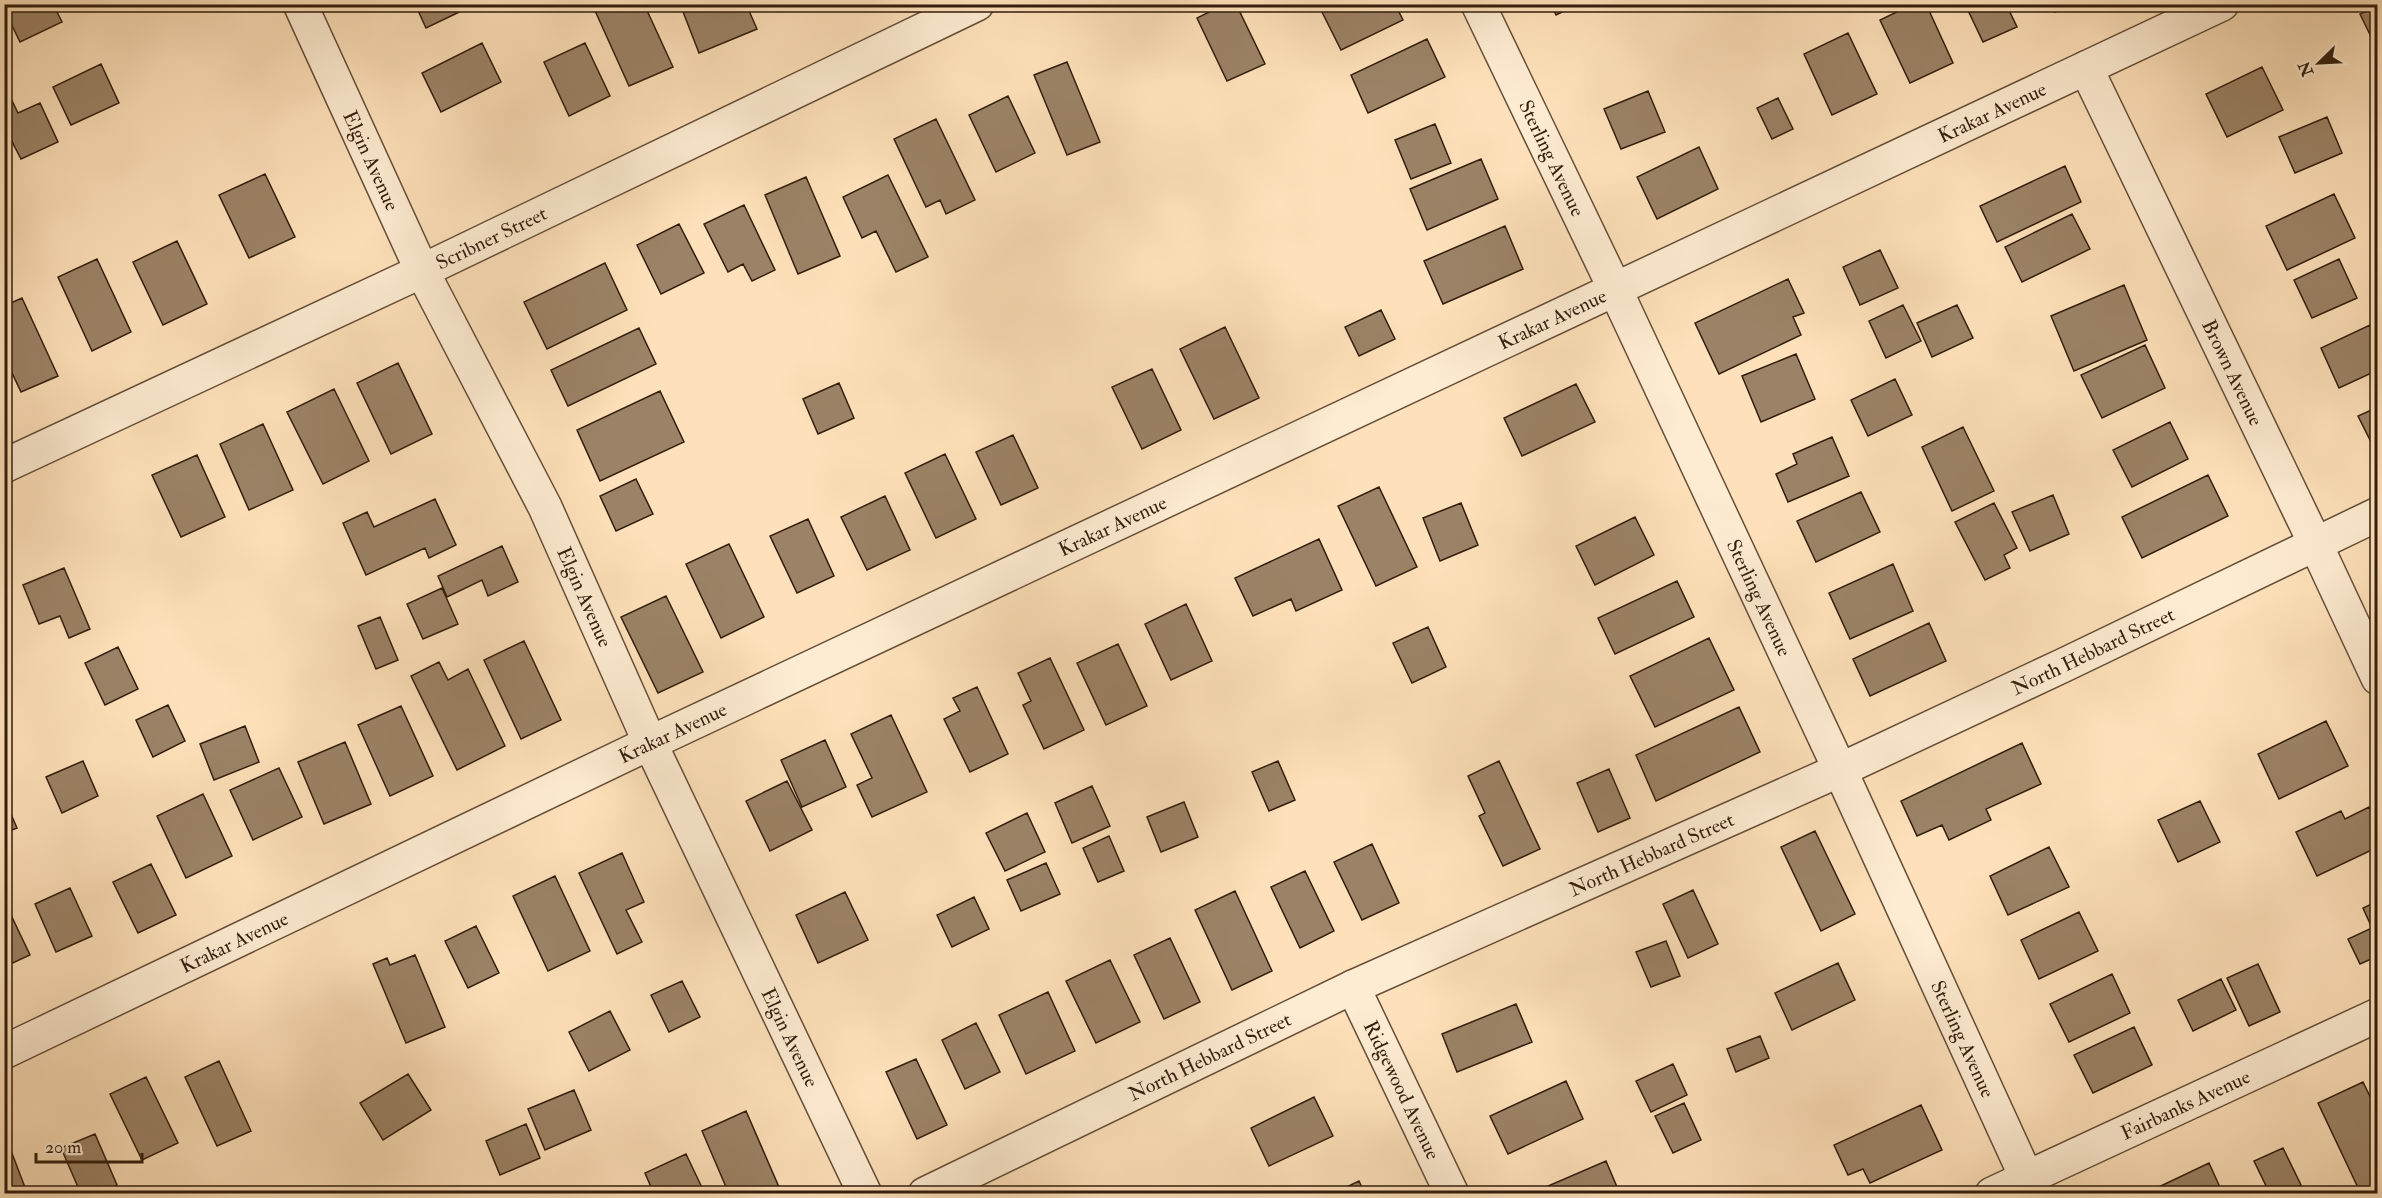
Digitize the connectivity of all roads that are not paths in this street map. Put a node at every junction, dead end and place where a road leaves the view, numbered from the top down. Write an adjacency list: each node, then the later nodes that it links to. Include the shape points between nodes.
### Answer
1 (300, 4): 6 (street, Elgin Avenue)
2 (977, 4): 6 (street, Scribner Street)
3 (1478, 4): 7 (street, Sterling Avenue)
4 (2222, 4): 5 (street, Krakar Avenue)
5 (2085, 68): 7 (street, Krakar Avenue); 10 (street, Brown Avenue)
6 (422, 271): 8 (street, Scribner Street); 12 (street, Elgin Avenue, via 545,507)
7 (1615, 289): 12 (street, Krakar Avenue); 13 (street, Sterling Avenue)
8 (4, 466)
9 (2378, 514): 10 (street, North Hebbard Street)
10 (2315, 543): 11 (street, Brown Avenue); 13 (street, North Hebbard Street)
11 (2378, 678)
12 (650, 742): 16 (street, Krakar Avenue); 18 (street, Elgin Avenue)
13 (1840, 770): 14 (street, North Hebbard Street); 17 (street, Sterling Avenue)
14 (1353, 987): 19 (street, North Hebbard Street); 20 (street, Ridgewood Avenue)
15 (2378, 1015): 17 (street, Fairbanks Avenue)
16 (4, 1052)
17 (2030, 1186): 21 (street, Fairbanks Avenue)
18 (865, 1194)
19 (926, 1194)
20 (1452, 1194)
21 (1992, 1194)

